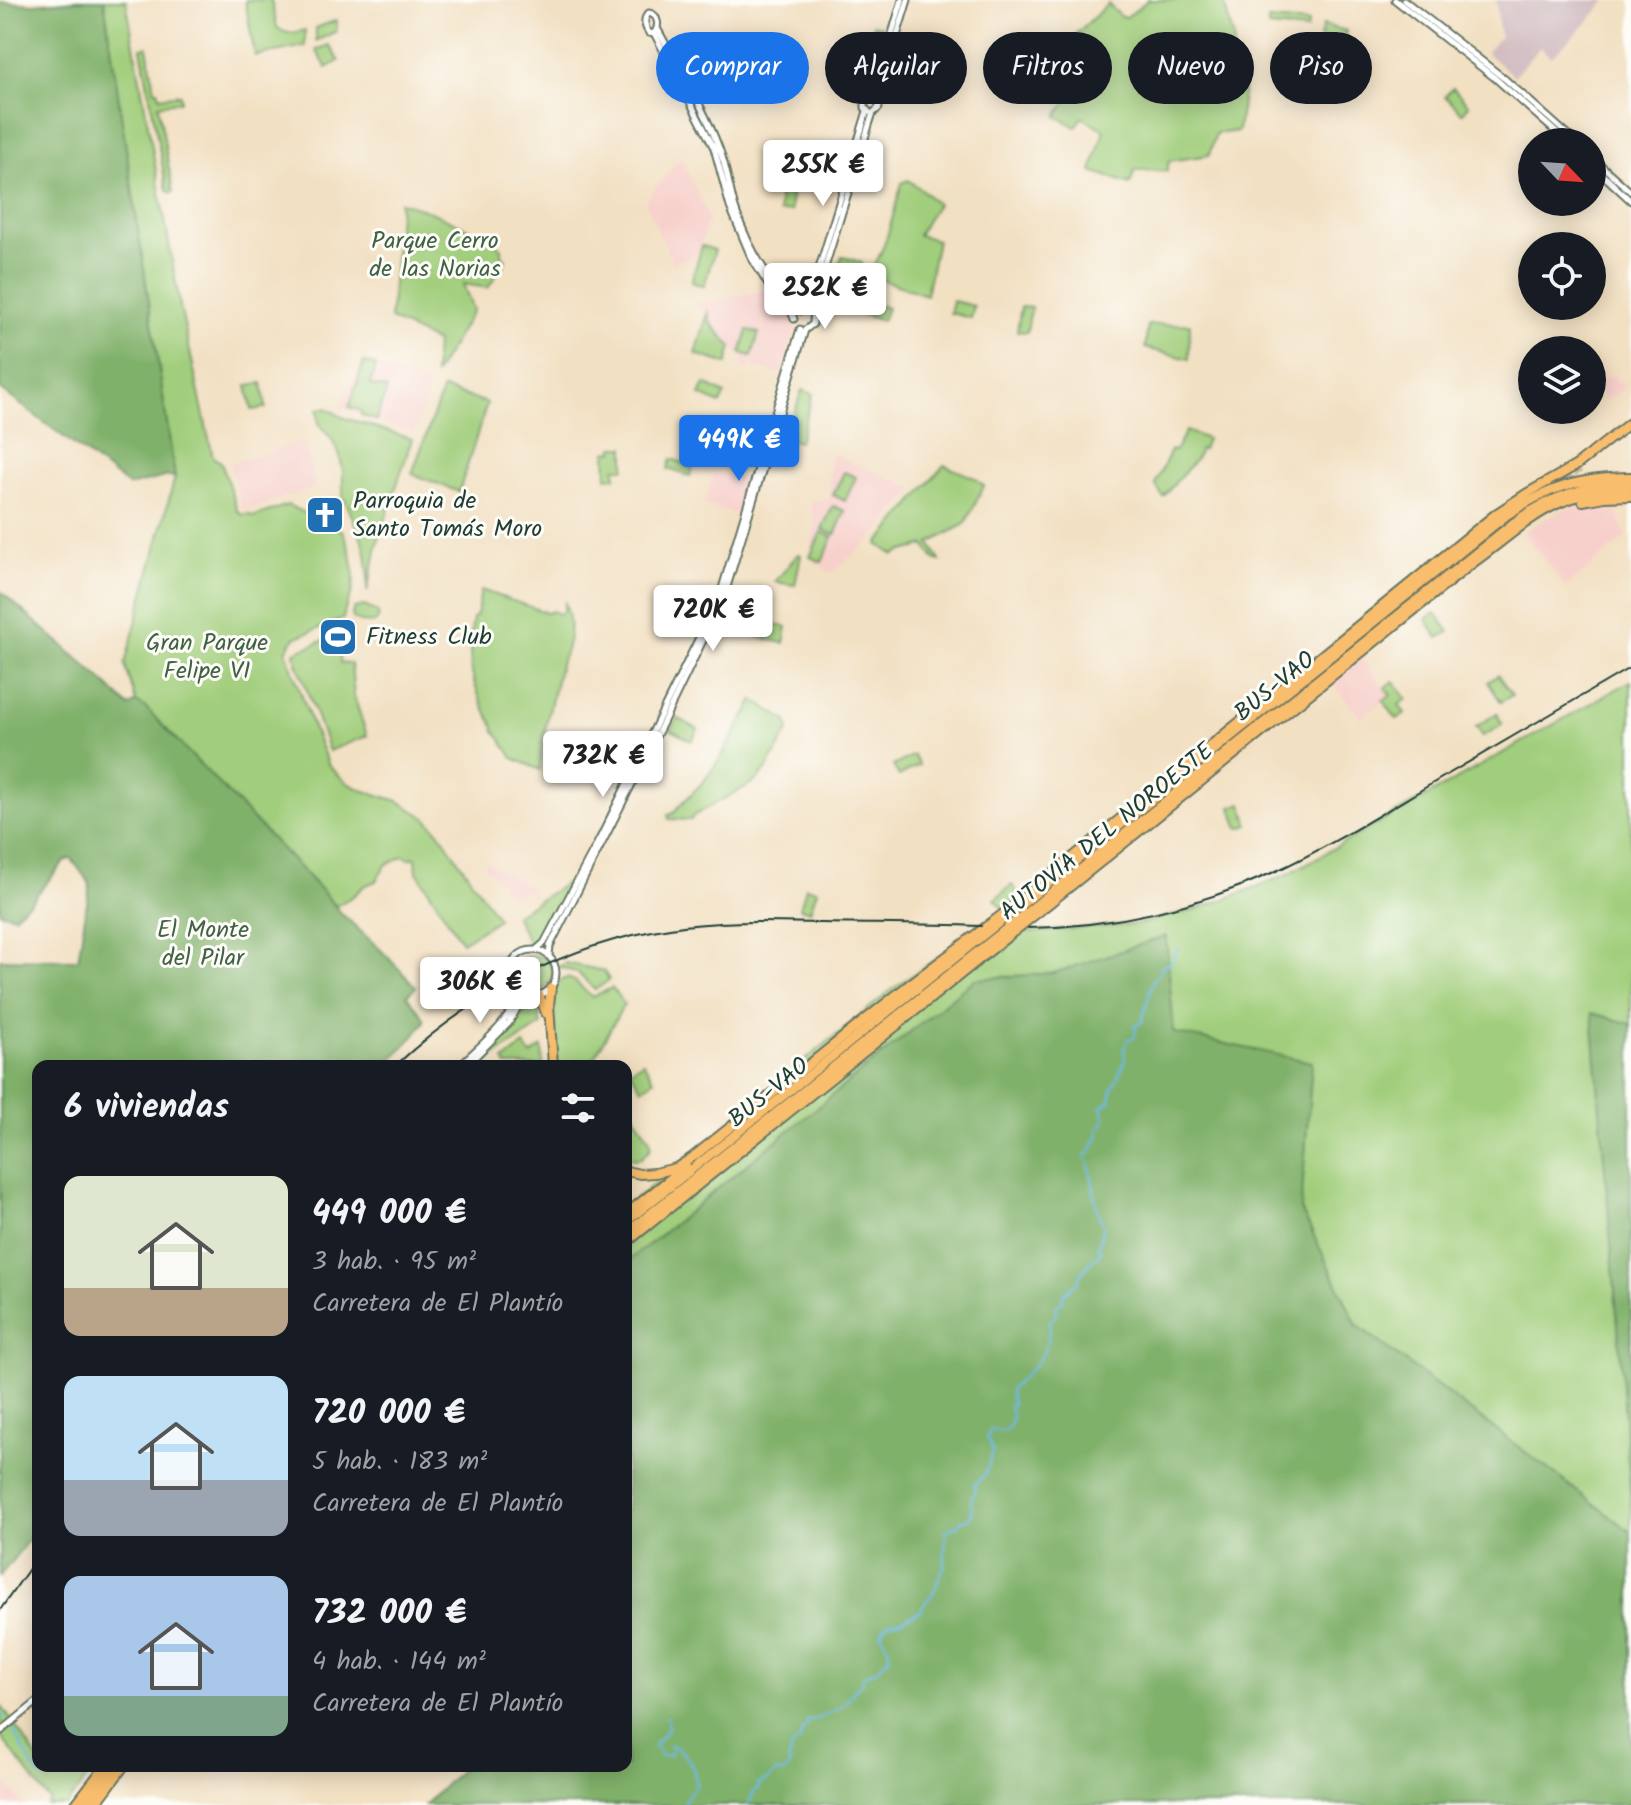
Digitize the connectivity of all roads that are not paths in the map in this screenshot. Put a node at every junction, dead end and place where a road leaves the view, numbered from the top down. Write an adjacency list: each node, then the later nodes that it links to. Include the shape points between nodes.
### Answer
1 (905, 0): 4 (street); 5 (street)
2 (1395, 0): 9 (street)
3 (1404, 0): 10 (street)
4 (894, 32)
5 (896, 32)
6 (865, 104): 8 (street)
7 (878, 104): 8 (street)
8 (870, 112): 15 (street); 16 (street)
9 (1551, 128)
10 (1560, 128)
11 (1606, 170): 13 (street)
12 (1606, 178): 14 (street)
13 (1631, 192)
14 (1631, 201)
15 (803, 311): 16 (street); 17 (street); 17 (street, via 755,256 718,146 656,30 714,148 751,257)
16 (812, 315): 18 (street, via 813,324)
17 (794, 319): 18 (street)
18 (802, 329): 28 (street, via 720,595 599,840); 30 (street, via 724,597)
19 (1631, 425): 20 (highway); 38 (highway, via 1497,513)
20 (1582, 467)
21 (1631, 480): 24 (highway, AUTOVÍA DEL NOROESTE); 25 (highway, BUS-VAO, via 1581,489 1537,507); 29 (highway, AUTOVÍA DEL NOROESTE, via 1576,482 1541,494 1507,515)
22 (1631, 496): 24 (highway, via 1582,501)
23 (1524, 511): 25 (highway)
24 (1540, 513): 27 (highway, AUTOVÍA DEL NOROESTE)
25 (1347, 655): 43 (highway, BUS-VAO)
26 (1293, 715): 27 (highway)
27 (1163, 812): 44 (highway, AUTOVÍA DEL NOROESTE)
28 (536, 950): 30 (street); 32 (street, via 522,953 513,963 511,977)
29 (966, 950): 38 (highway); 42 (highway, AUTOVÍA DEL NOROESTE)
30 (549, 956): 31 (street, via 556,974)
31 (551, 988): 33 (street); 37 (highway)
32 (517, 989): 33 (street); 34 (street, via 506,1020)
33 (534, 995): 35 (street, via 522,1000 509,1023); 36 (highway, via 545,1006)
34 (465, 1060)
35 (472, 1060)
36 (550, 1060)
37 (551, 1060)
38 (796, 1077): 39 (highway)
39 (748, 1114): 40 (highway, via 676,1168); 41 (highway)
40 (632, 1172)
41 (632, 1209)
42 (632, 1217)
43 (632, 1228)
44 (632, 1238)
45 (32, 1706): 46 (street)
46 (0, 1732)
47 (100, 1772): 50 (highway)
48 (110, 1772): 51 (highway)
49 (120, 1772): 52 (highway)
50 (75, 1805)
51 (85, 1805)
52 (95, 1805)

